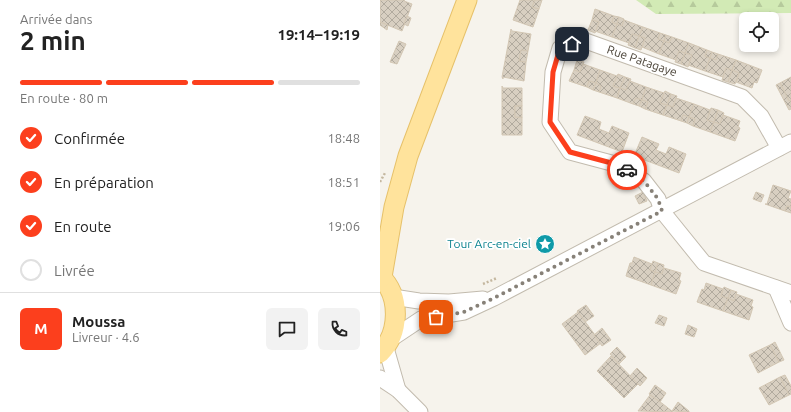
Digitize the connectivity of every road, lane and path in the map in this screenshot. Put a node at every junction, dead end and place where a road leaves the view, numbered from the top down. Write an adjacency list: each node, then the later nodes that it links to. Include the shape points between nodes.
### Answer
1 (467, 0): 3 (main road)
2 (785, 145): 5 (street); 5 (street, Rue Patagaye, via 742,96 583,40 560,48 553,72 550,122 570,152 619,165 644,181 658,199)
3 (408, 156): 4 (main road); 6 (main road, via 394,207)
4 (380, 206)
5 (662, 211): 9 (street, via 704,263); 12 (street)
6 (381, 277): 11 (main road)
7 (497, 278): 8 (path)
8 (476, 287)
9 (776, 288): 10 (street); 13 (street)
10 (791, 293)
11 (393, 297): 12 (street, via 449,302); 14 (main road, via 396,318)
12 (494, 298): 14 (street, via 464,312 421,319)
13 (791, 323)
14 (386, 346): 16 (street)
15 (380, 378): 16 (street)
16 (398, 390): 17 (street)
17 (420, 412)

